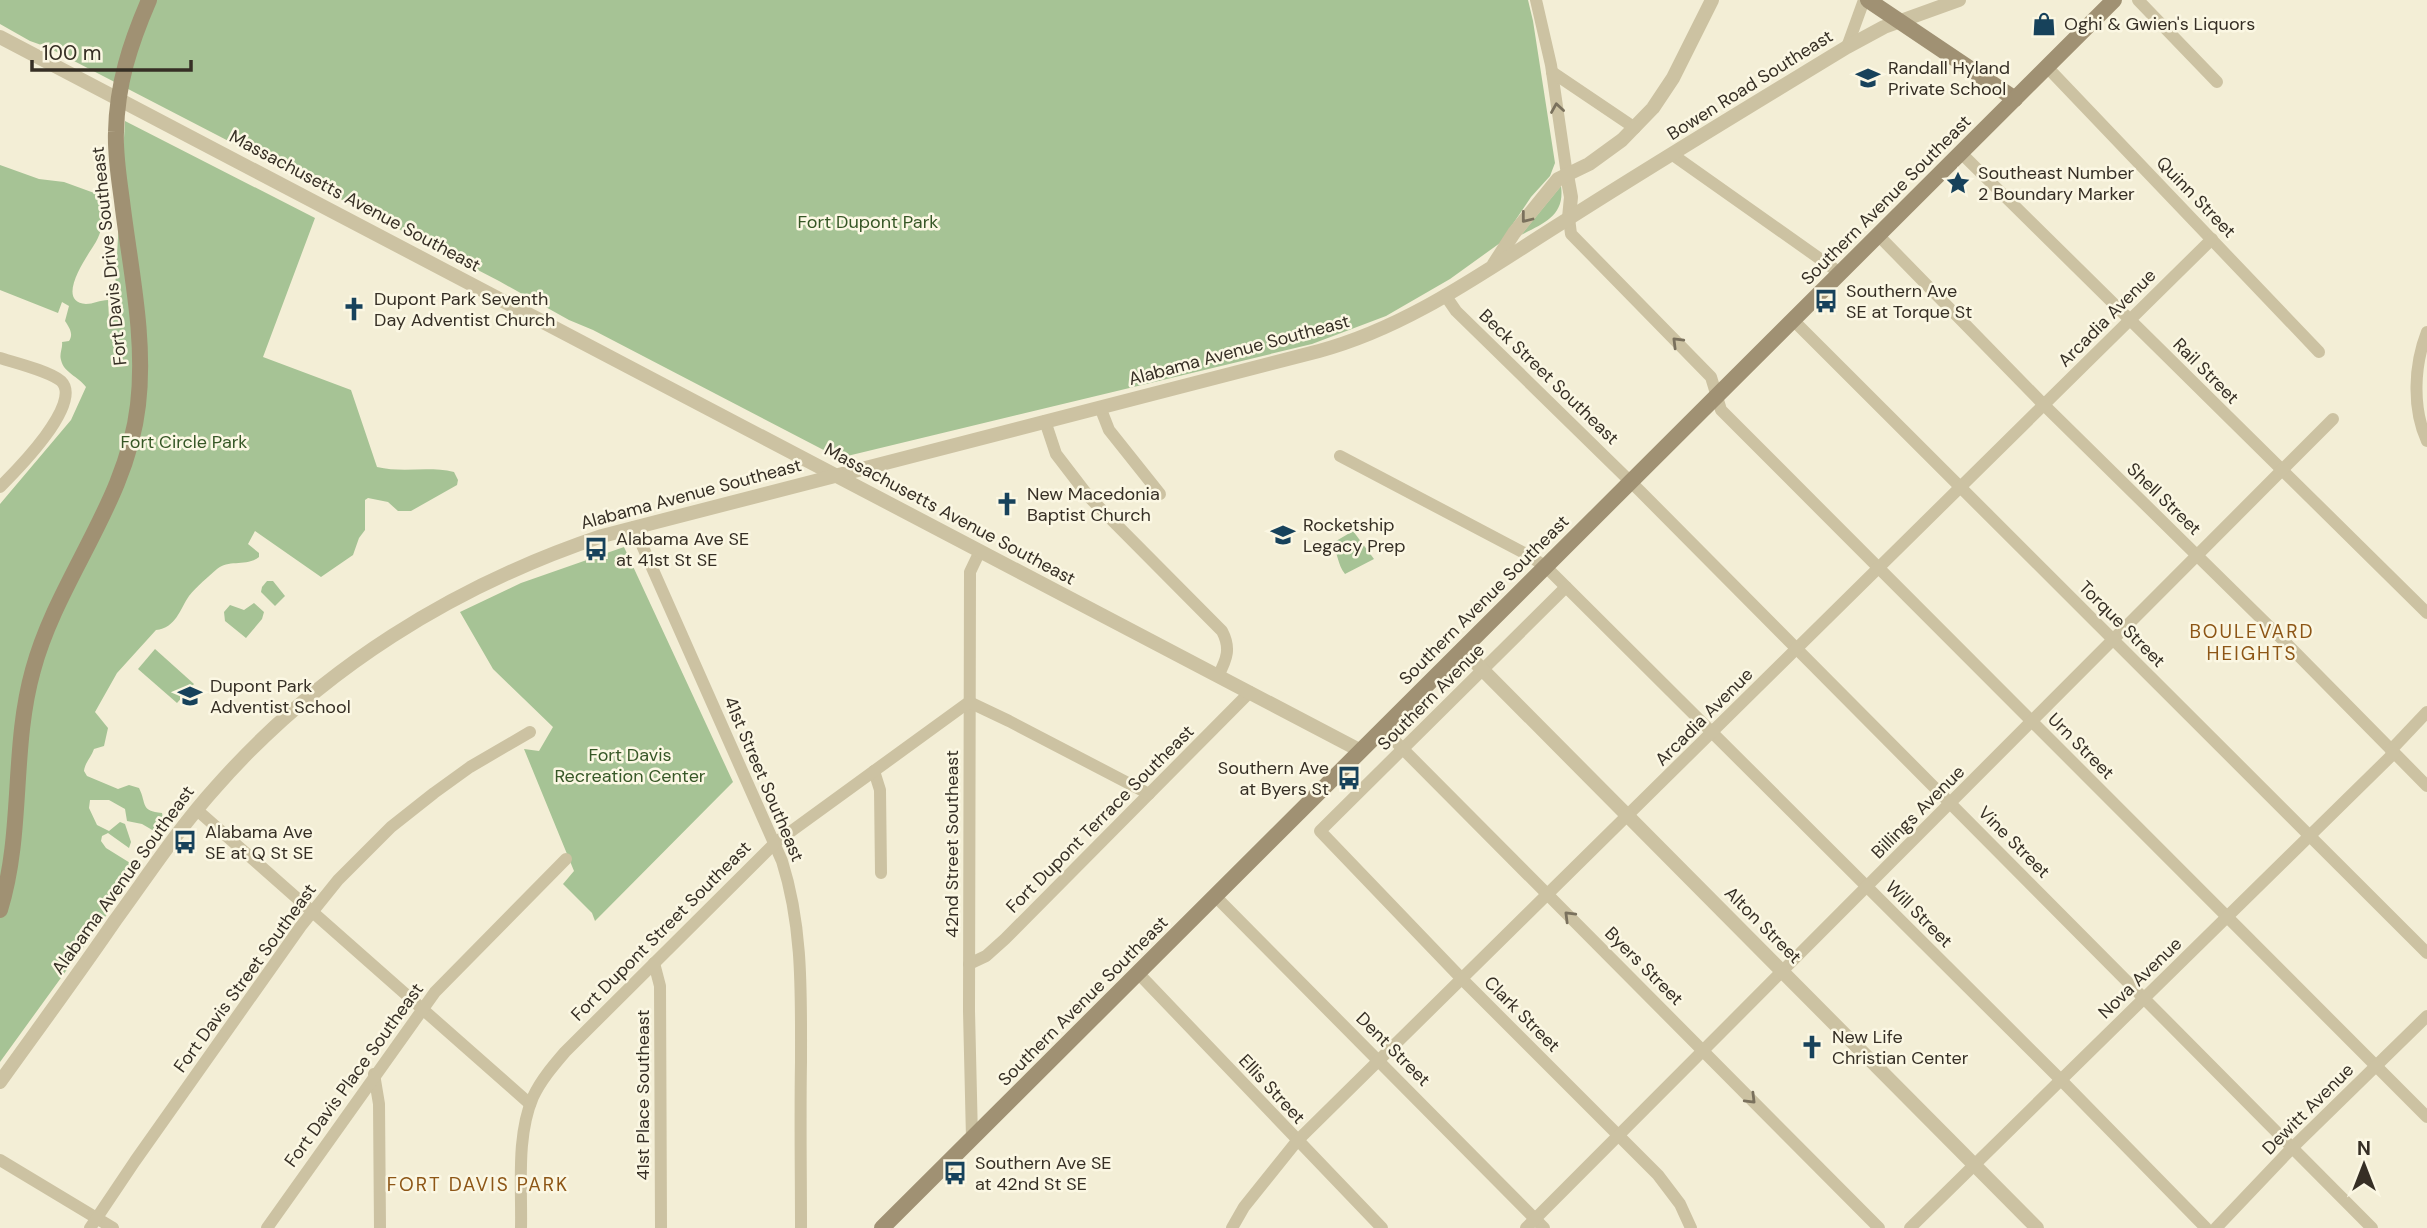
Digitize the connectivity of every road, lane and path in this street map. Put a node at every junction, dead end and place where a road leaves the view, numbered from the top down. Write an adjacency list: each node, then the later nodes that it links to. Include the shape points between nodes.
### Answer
1 (149, 0): 14 (main road, Fort Davis Drive Southeast, via 129,47)
2 (1536, 0): 12 (street)
3 (1712, 0): 16 (street, via 1673,78)
4 (1866, 0): 8 (main road); 10 (street)
5 (1959, 0): 8 (street, Bowen Road Southeast)
6 (2114, 0): 11 (main road, Southern Avenue Southeast)
7 (2138, 0): 13 (street)
8 (1899, 21): 10 (street, Bowen Road Southeast); 15 (main road)
9 (0, 37): 14 (street, Massachusetts Avenue Southeast)
10 (1847, 47): 18 (street, Bowen Road Southeast)
11 (2047, 67): 15 (main road, Southern Avenue Southeast); 22 (street, Quinn Street)
12 (1552, 72): 16 (street); 19 (street, one-way to 12)
13 (2217, 82)
14 (118, 99): 39 (street, Massachusetts Avenue Southeast); 80 (main road, Fort Davis Drive Southeast, via 117,159 140,345 137,413 119,479 33,667 23,723 11,859)
15 (2015, 99): 17 (main road, Southern Avenue Southeast)
16 (1635, 128): 19 (street)
17 (1961, 153): 21 (main road, Southern Avenue Southeast); 27 (street, Rail Street)
18 (1673, 155): 20 (street, Bowen Road Southeast); 24 (street)
19 (1567, 175): 20 (street); 23 (street, one-way to 23, via 1552,184)
20 (1569, 218): 23 (street, Alabama Avenue Southeast); 31 (street, Urn Street, one-way to 20, via 1710,375 1571,234)
21 (1878, 235): 24 (main road, Southern Avenue Southeast); 32 (street, Shell Street)
22 (2212, 239): 27 (street, Arcadia Avenue); 29 (street, Quinn Street)
23 (1491, 268): 25 (street, Alabama Avenue Southeast)
24 (1840, 273): 26 (main road, Southern Avenue Southeast)
25 (1446, 295): 33 (street, Alabama Avenue Southeast, via 1331,348); 40 (street, Beck Street Southeast, via 1454,309)
26 (1793, 320): 31 (main road, Southern Avenue Southeast); 42 (street, Torque Street)
27 (2130, 320): 32 (street, Arcadia Avenue); 38 (street, Rail Street)
28 (2427, 332): 36 (street, via 2418,366 2417,396)
29 (2319, 352)
30 (0, 358): 41 (street, via 59,380 66,389 65,403 40,443)
31 (1717, 396): 40 (main road, Southern Avenue Southeast); 48 (street, Urn Street, via 1721,410)
32 (2044, 405): 42 (street, Arcadia Avenue); 46 (street, Shell Street)
33 (1100, 407): 35 (street, Alabama Avenue Southeast); 43 (street, via 1109,430)
34 (2333, 419): 38 (street, Billings Avenue)
35 (1045, 421): 39 (street, Alabama Avenue Southeast); 55 (street, via 1056,454 1089,497 1222,631 1229,643)
36 (2427, 441)
37 (1340, 456): 47 (street, Will Street)
38 (2283, 472): 46 (street, Billings Avenue); 50 (street, Rail Street)
39 (834, 475): 44 (street, Alabama Avenue Southeast); 45 (street, Massachusetts Avenue Southeast)
40 (1631, 482): 47 (main road, Southern Avenue Southeast); 53 (street, Vine Street)
41 (0, 487)
42 (1961, 488): 48 (street, Arcadia Avenue); 51 (street, Torque Street)
43 (1160, 494)
44 (635, 527): 70 (street, Alabama Avenue Southeast, via 519,567 395,633 301,702); 74 (street, 41st Street Southeast)
45 (980, 551): 55 (street, Massachusetts Avenue Southeast); 57 (street, 42nd Street Southeast, via 970,572)
46 (2198, 556): 51 (street, Billings Avenue); 65 (street, Shell Street)
47 (1546, 567): 49 (street, Will Street); 52 (main road, Southern Avenue Southeast)
48 (1880, 568): 53 (street, Arcadia Avenue); 59 (street, Urn Street)
49 (1566, 587): 54 (street, Southern Avenue); 62 (street, Will Street)
50 (2427, 613)
51 (2114, 640): 59 (street, Billings Avenue); 73 (street, Torque Street)
52 (1462, 649): 54 (street, Alton Street); 60 (main road, Southern Avenue Southeast)
53 (1797, 649): 62 (street, Arcadia Avenue); 69 (street, Vine Street)
54 (1482, 669): 63 (street, Southern Avenue); 71 (street, Alton Street)
55 (1218, 676): 56 (street, Massachusetts Avenue Southeast)
56 (1250, 692): 64 (street, Massachusetts Avenue Southeast); 68 (street, Fort Dupont Terrace Southeast)
57 (969, 702): 66 (street, Fort Dupont Street Southeast); 68 (street); 85 (street, 42nd Street Southeast)
58 (2427, 712): 65 (street, Nova Avenue)
59 (2033, 722): 69 (street, Billings Avenue); 82 (street, Urn Street)
60 (1383, 729): 63 (street, Byers Street); 64 (main road, Southern Avenue Southeast)
61 (530, 732): 81 (street, Fort Davis Street Southeast, via 470,767 417,806 369,848)
62 (1713, 733): 71 (street, Arcadia Avenue); 77 (street, Will Street)
63 (1403, 749): 72 (street, Southern Avenue); 78 (street, Byers Street)
64 (1361, 751): 79 (main road, Southern Avenue Southeast)
65 (2392, 751): 67 (street, Shell Street); 73 (street, Nova Avenue)
66 (874, 771): 74 (street, Fort Dupont Street Southeast); 76 (street, via 880,790)
67 (2427, 786)
68 (1149, 794): 85 (street, Fort Dupont Terrace Southeast, via 1005,939)
69 (1951, 804): 77 (street, Billings Avenue); 89 (street, Vine Street)
70 (197, 810): 81 (street); 97 (street, Alabama Avenue Southeast)
71 (1628, 816): 78 (street, Arcadia Avenue); 86 (street, Alton Street)
72 (1320, 831): 88 (street, Clark Street)
73 (2309, 836): 82 (street, Nova Avenue); 83 (street, Torque Street)
74 (775, 843): 84 (street, Fort Dupont Street Southeast); 113 (street, 41st Street Southeast, via 789,886 800,951)
75 (566, 859): 90 (street, Fort Davis Place Southeast)
76 (881, 873)
77 (1867, 887): 86 (street, Billings Avenue); 96 (street, Will Street)
78 (1548, 895): 88 (street, Arcadia Avenue); 92 (street, Byers Street, one-way to 78)
79 (1215, 896): 87 (main road, Southern Avenue Southeast); 93 (street, Dent Street)
80 (0, 910)
81 (312, 912): 90 (street); 106 (street, Fort Davis Street Southeast)
82 (2227, 917): 89 (street, Nova Avenue); 94 (street, Urn Street)
83 (2427, 953)
84 (654, 963): 98 (street, Fort Dupont Street Southeast, via 565,1052); 112 (street, 41st Place Southeast, via 660,986)
85 (969, 964): 101 (street, 42nd Street Southeast)
86 (1782, 972): 92 (street, Billings Avenue); 105 (street, Alton Street)
87 (1138, 973): 101 (main road, Southern Avenue Southeast); 102 (street, Ellis Street)
88 (1462, 979): 93 (street, Arcadia Avenue); 100 (street, Clark Street)
89 (2144, 998): 96 (street, Nova Avenue); 103 (street, Vine Street)
90 (421, 1008): 95 (street, Fort Davis Place Southeast); 98 (street)
91 (2427, 1016): 94 (street, Dewitt Avenue)
92 (1703, 1051): 100 (street, Billings Avenue); 118 (street, Byers Street, one-way to 118)
93 (1380, 1060): 102 (street, Arcadia Avenue); 107 (street, Dent Street)
94 (2376, 1066): 99 (street, Urn Street); 103 (street, Dewitt Avenue)
95 (374, 1074): 109 (street, Fort Davis Place Southeast); 110 (street, via 379,1104)
96 (2061, 1080): 105 (street, Nova Avenue); 121 (street, Will Street)
97 (0, 1082)
98 (530, 1104): 111 (street, Fort Dupont Street Southeast, via 522,1146)
99 (2427, 1117)
100 (1619, 1135): 107 (street, Billings Avenue); 117 (street, Clark Street, via 1668,1186)
101 (972, 1138): 114 (main road, Southern Avenue Southeast)
102 (1297, 1141): 115 (street, Arcadia Avenue); 116 (street, Ellis Street)
103 (2292, 1148): 122 (street, Dewitt Avenue); 123 (street, Vine Street)
104 (0, 1160): 106 (street)
105 (1974, 1165): 119 (street, Nova Avenue); 120 (street, Alton Street)
106 (92, 1223): 108 (street)
107 (1535, 1225)
108 (113, 1228)
109 (267, 1228)
110 (380, 1228)
111 (522, 1228)
112 (661, 1228)
113 (801, 1228)
114 (881, 1228)
115 (1231, 1228)
116 (1382, 1228)
117 (1691, 1228)
118 (1879, 1228)
119 (1910, 1228)
120 (2037, 1228)
121 (2206, 1228)
122 (2216, 1228)
123 (2372, 1228)

